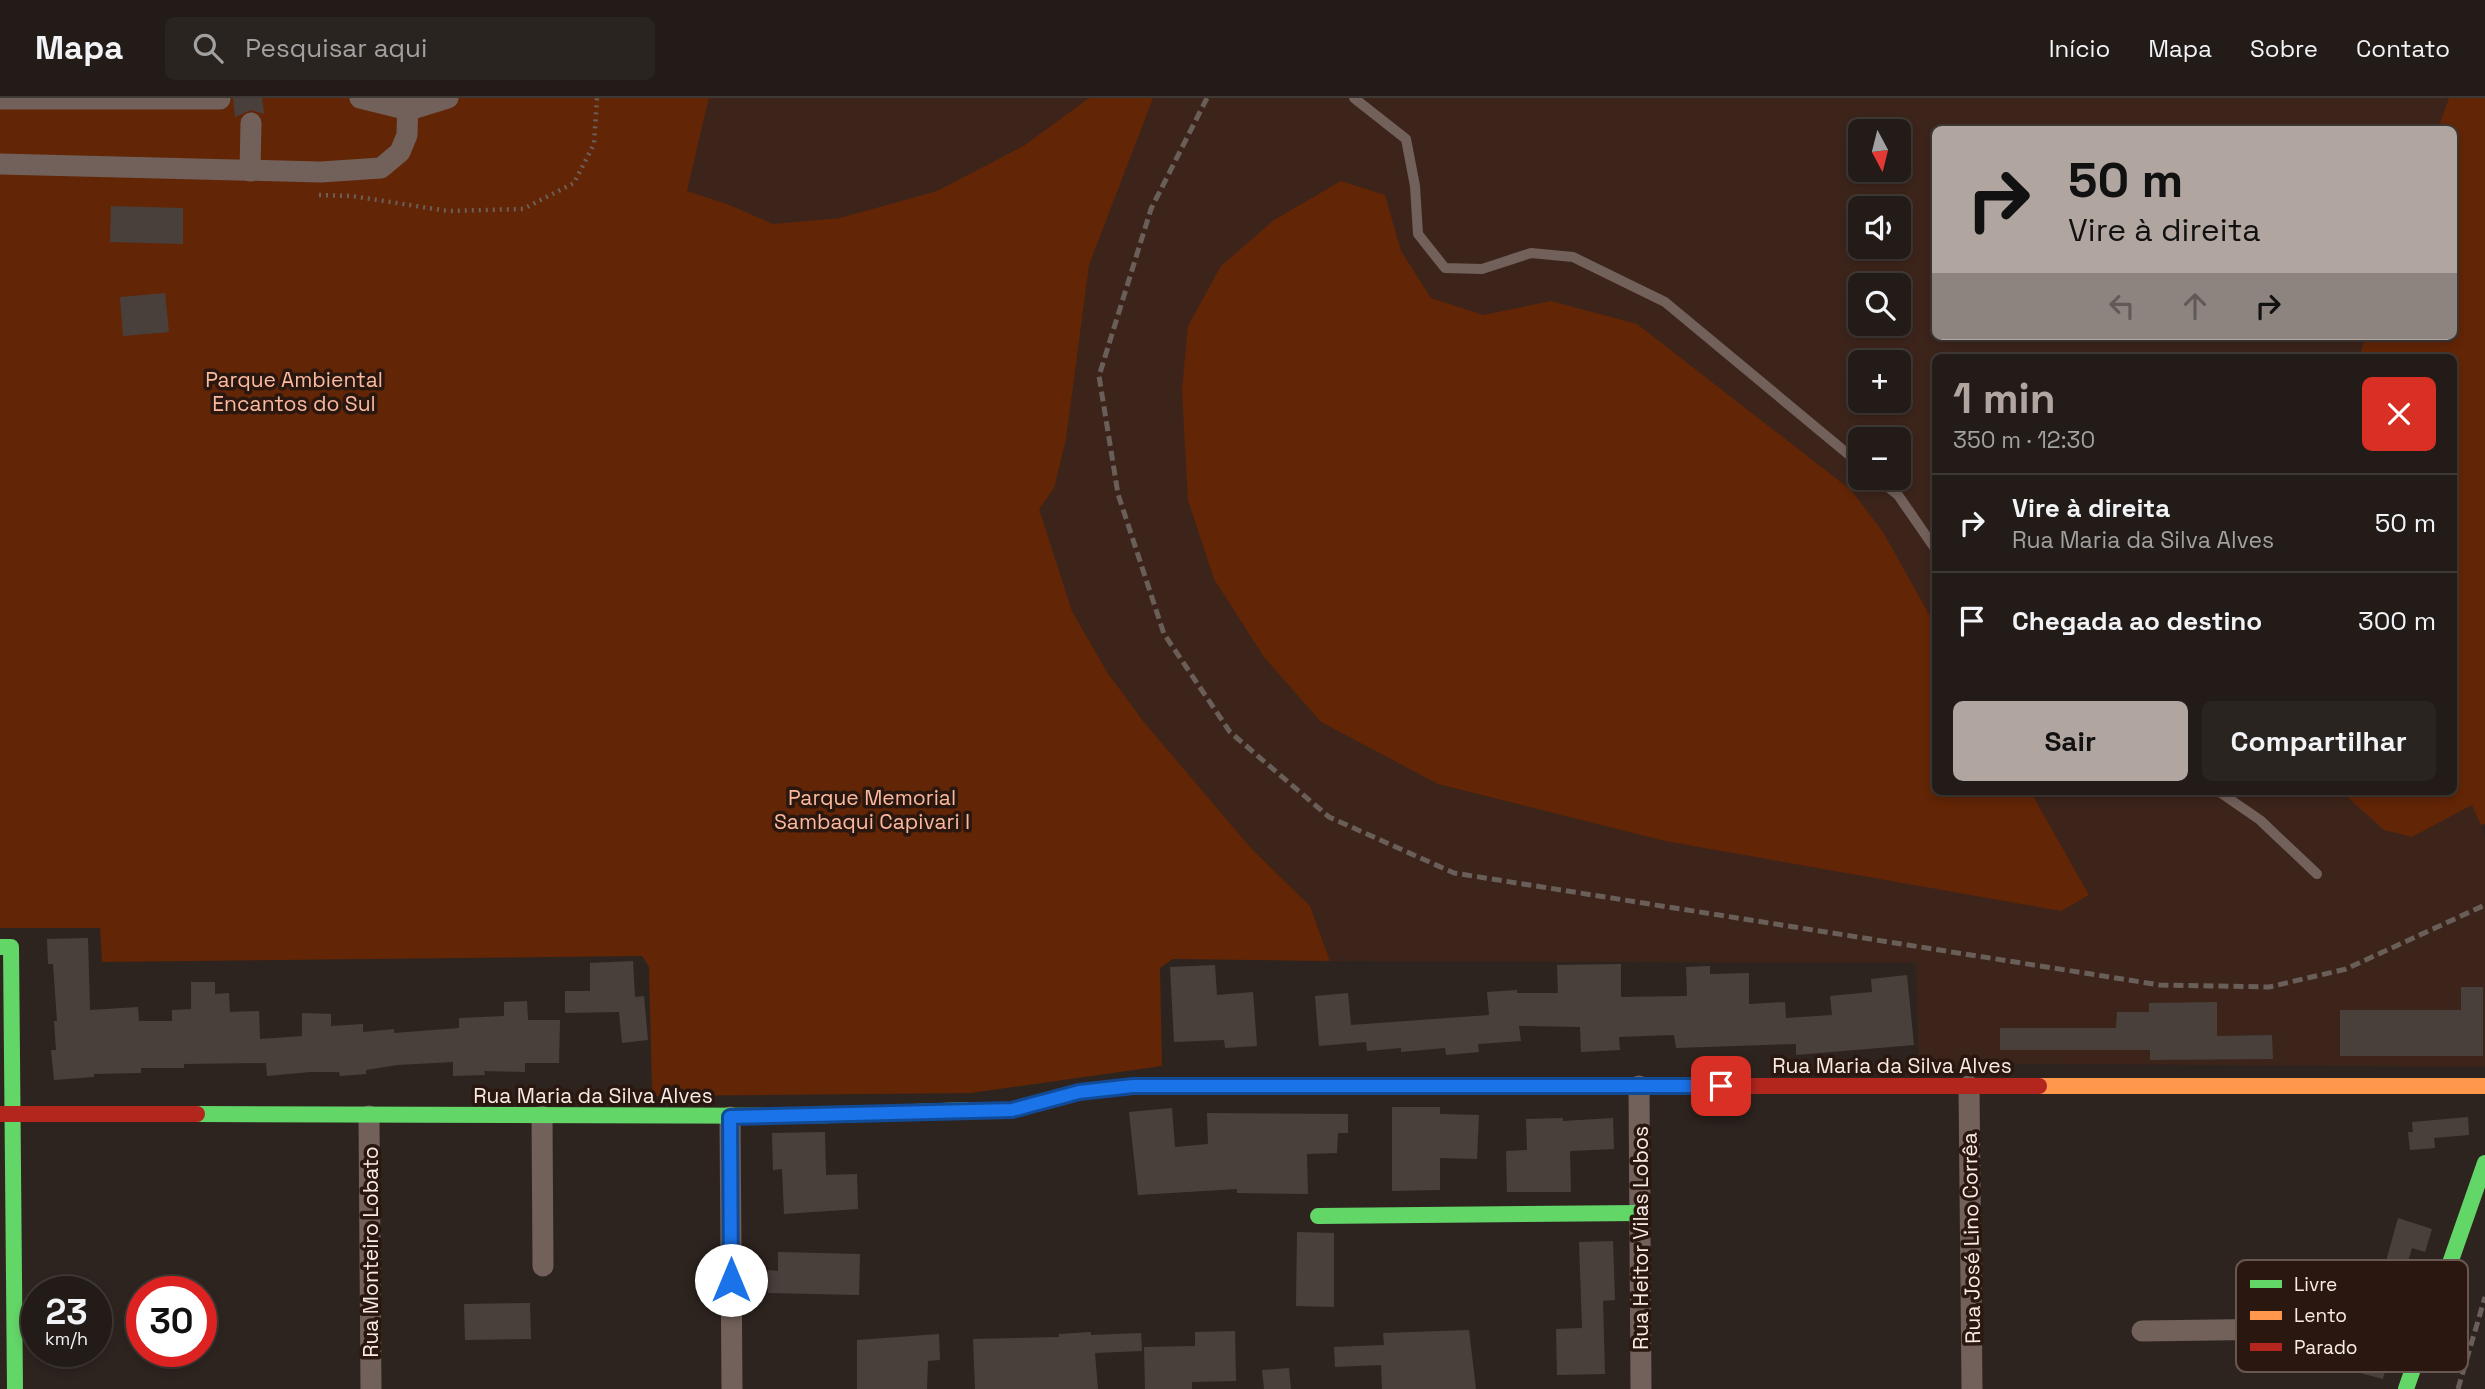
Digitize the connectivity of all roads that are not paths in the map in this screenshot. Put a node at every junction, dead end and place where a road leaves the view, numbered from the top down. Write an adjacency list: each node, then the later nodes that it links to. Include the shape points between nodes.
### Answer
1 (360, 98): 7 (street)
2 (449, 98): 7 (street)
3 (1354, 98): 11 (lane, via 1406,139 1418,234 1445,268 1482,269 1531,253 1573,257 1665,302)
4 (0, 99): 5 (street)
5 (68, 99): 6 (street)
6 (220, 99)
7 (408, 104): 10 (street, via 407,135 400,152 381,168)
8 (251, 123): 10 (street)
9 (0, 164): 10 (street)
10 (250, 171)
11 (1848, 454)
12 (1892, 490): 13 (lane)
13 (1932, 544)
14 (2224, 795): 15 (lane, via 2260,820)
15 (2317, 874)
16 (0, 947): 20 (street, via 10,947)
17 (1639, 1086): 18 (street, Rua Maria da Silva Alves); 23 (street, Rua Maria da Silva Alves, via 1133,1086 1079,1092 1012,1110); 25 (street, Rua Heitor Vilas Lobos)
18 (1969, 1086): 19 (street, Rua Maria da Silva Alves); 36 (street, Rua José Lino Corrêa)
19 (2485, 1086)
20 (6, 1114): 21 (street, Rua Maria da Silva Alves); 32 (street)
21 (369, 1116): 22 (street, Rua Maria da Silva Alves); 33 (street, Rua Monteiro Lobato)
22 (542, 1116): 23 (street, Rua Maria da Silva Alves); 28 (street)
23 (730, 1117): 34 (street)
24 (2485, 1163): 27 (street)
25 (1640, 1213): 26 (street); 35 (street, Rua Heitor Vilas Lobos)
26 (1318, 1216)
27 (2451, 1260)
28 (542, 1266)
29 (2236, 1330): 30 (street)
30 (2142, 1331)
31 (2412, 1372): 37 (street)
32 (15, 1389)
33 (371, 1389)
34 (732, 1389)
35 (1641, 1389)
36 (1972, 1389)
37 (2406, 1389)

